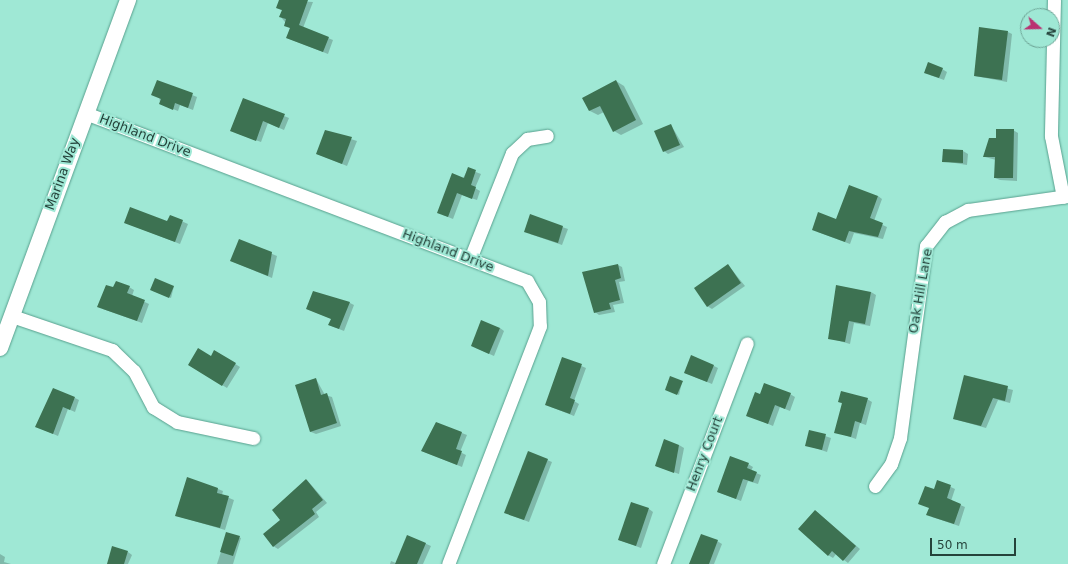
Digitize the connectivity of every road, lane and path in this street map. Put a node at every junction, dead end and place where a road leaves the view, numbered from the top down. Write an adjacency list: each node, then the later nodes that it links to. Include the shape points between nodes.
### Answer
1 (128, 0): 3 (street, Marina Way)
2 (1054, 0): 5 (street, via 1051,136)
3 (85, 114): 6 (street, Highland Drive); 7 (street, Marina Way)
4 (547, 136): 6 (street, via 527,139 512,153)
5 (1065, 196): 11 (street, Oak Hill Lane, via 968,210 945,222 926,246 900,438 891,464)
6 (470, 259): 12 (street, Highland Drive, via 527,281 539,302 540,326)
7 (12, 316): 9 (street, Marina Way); 10 (street, via 112,350 134,371 153,407 177,422)
8 (747, 343): 13 (street, Henry Court)
9 (0, 348)
10 (253, 438)
11 (875, 486)
12 (448, 564)
13 (663, 564)

